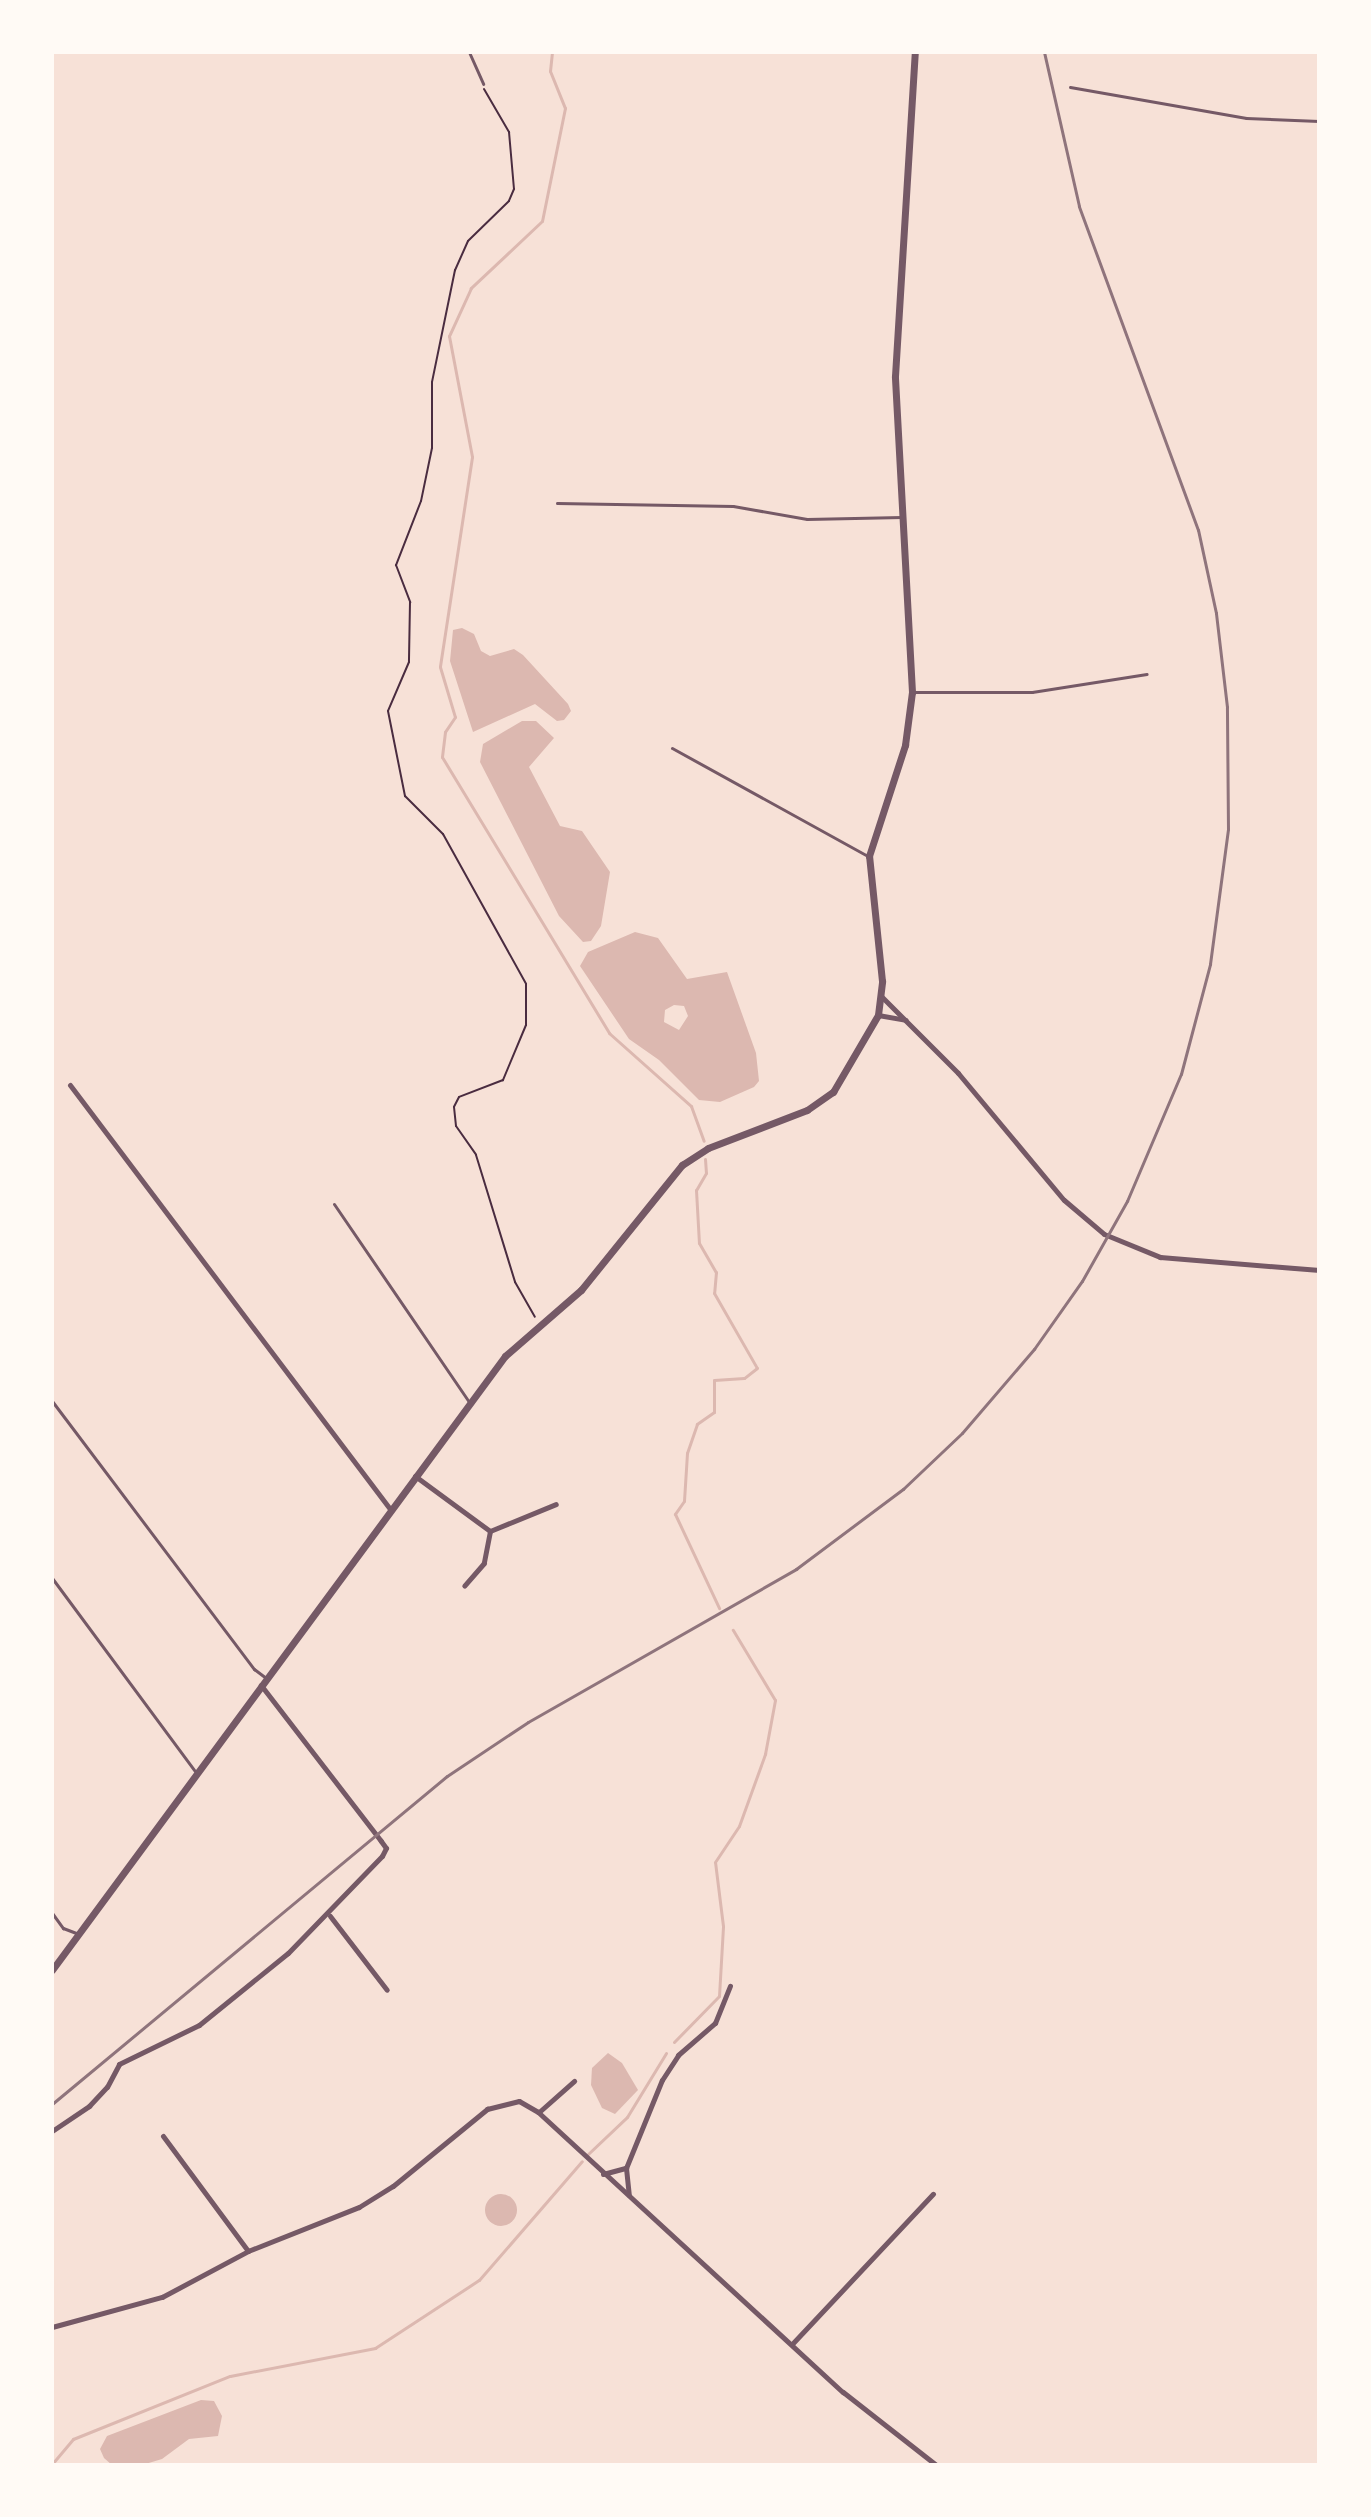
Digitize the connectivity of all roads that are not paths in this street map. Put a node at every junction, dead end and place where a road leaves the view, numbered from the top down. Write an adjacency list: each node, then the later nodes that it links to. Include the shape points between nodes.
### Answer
1 (469, 52): 3 (lane)
2 (915, 52): 7 (street, via 895,376)
3 (483, 84)
4 (1070, 87): 5 (lane, via 1246,118)
5 (1319, 121)
6 (557, 503): 7 (lane, via 733,506 807,519)
7 (902, 517): 9 (street)
8 (1147, 674): 9 (lane, via 1032,692)
9 (912, 692): 11 (street, via 905,745)
10 (672, 748): 11 (lane)
11 (869, 856): 12 (street)
12 (881, 996): 13 (street); 14 (street)
13 (878, 1015): 14 (street); 19 (street, via 833,1092 807,1110 708,1148 682,1165 591,1279 539,1322)
14 (907, 1020): 17 (street, via 1064,1200 1108,1237 1160,1257)
15 (70, 1085): 22 (street)
16 (334, 1204): 19 (lane)
17 (1319, 1270)
18 (52, 1401): 26 (lane)
19 (469, 1402): 20 (street)
20 (414, 1476): 22 (street); 23 (street)
21 (556, 1504): 23 (street)
22 (390, 1509): 26 (street)
23 (490, 1531): 25 (street, via 484,1563)
24 (52, 1578): 27 (lane)
25 (464, 1586)
26 (264, 1682): 27 (street); 29 (street, via 386,1848)
27 (196, 1773): 30 (street)
28 (52, 1913): 30 (lane, via 63,1928)
29 (330, 1916): 33 (street); 36 (street, via 208,2019 119,2064 89,2106)
30 (78, 1934): 31 (street)
31 (52, 1970)
32 (730, 1986): 38 (street, via 715,2023 678,2055 662,2080)
33 (387, 1990)
34 (574, 2081): 35 (street)
35 (538, 2112): 39 (street); 42 (street, via 519,2101 487,2109 359,2207)
36 (52, 2131)
37 (163, 2136): 42 (street)
38 (626, 2168): 39 (street); 41 (street)
39 (603, 2174): 41 (street)
40 (933, 2194): 44 (street)
41 (629, 2197): 44 (street)
42 (248, 2251): 43 (street, via 162,2297)
43 (52, 2327)
44 (792, 2344): 45 (street)
45 (936, 2465)

